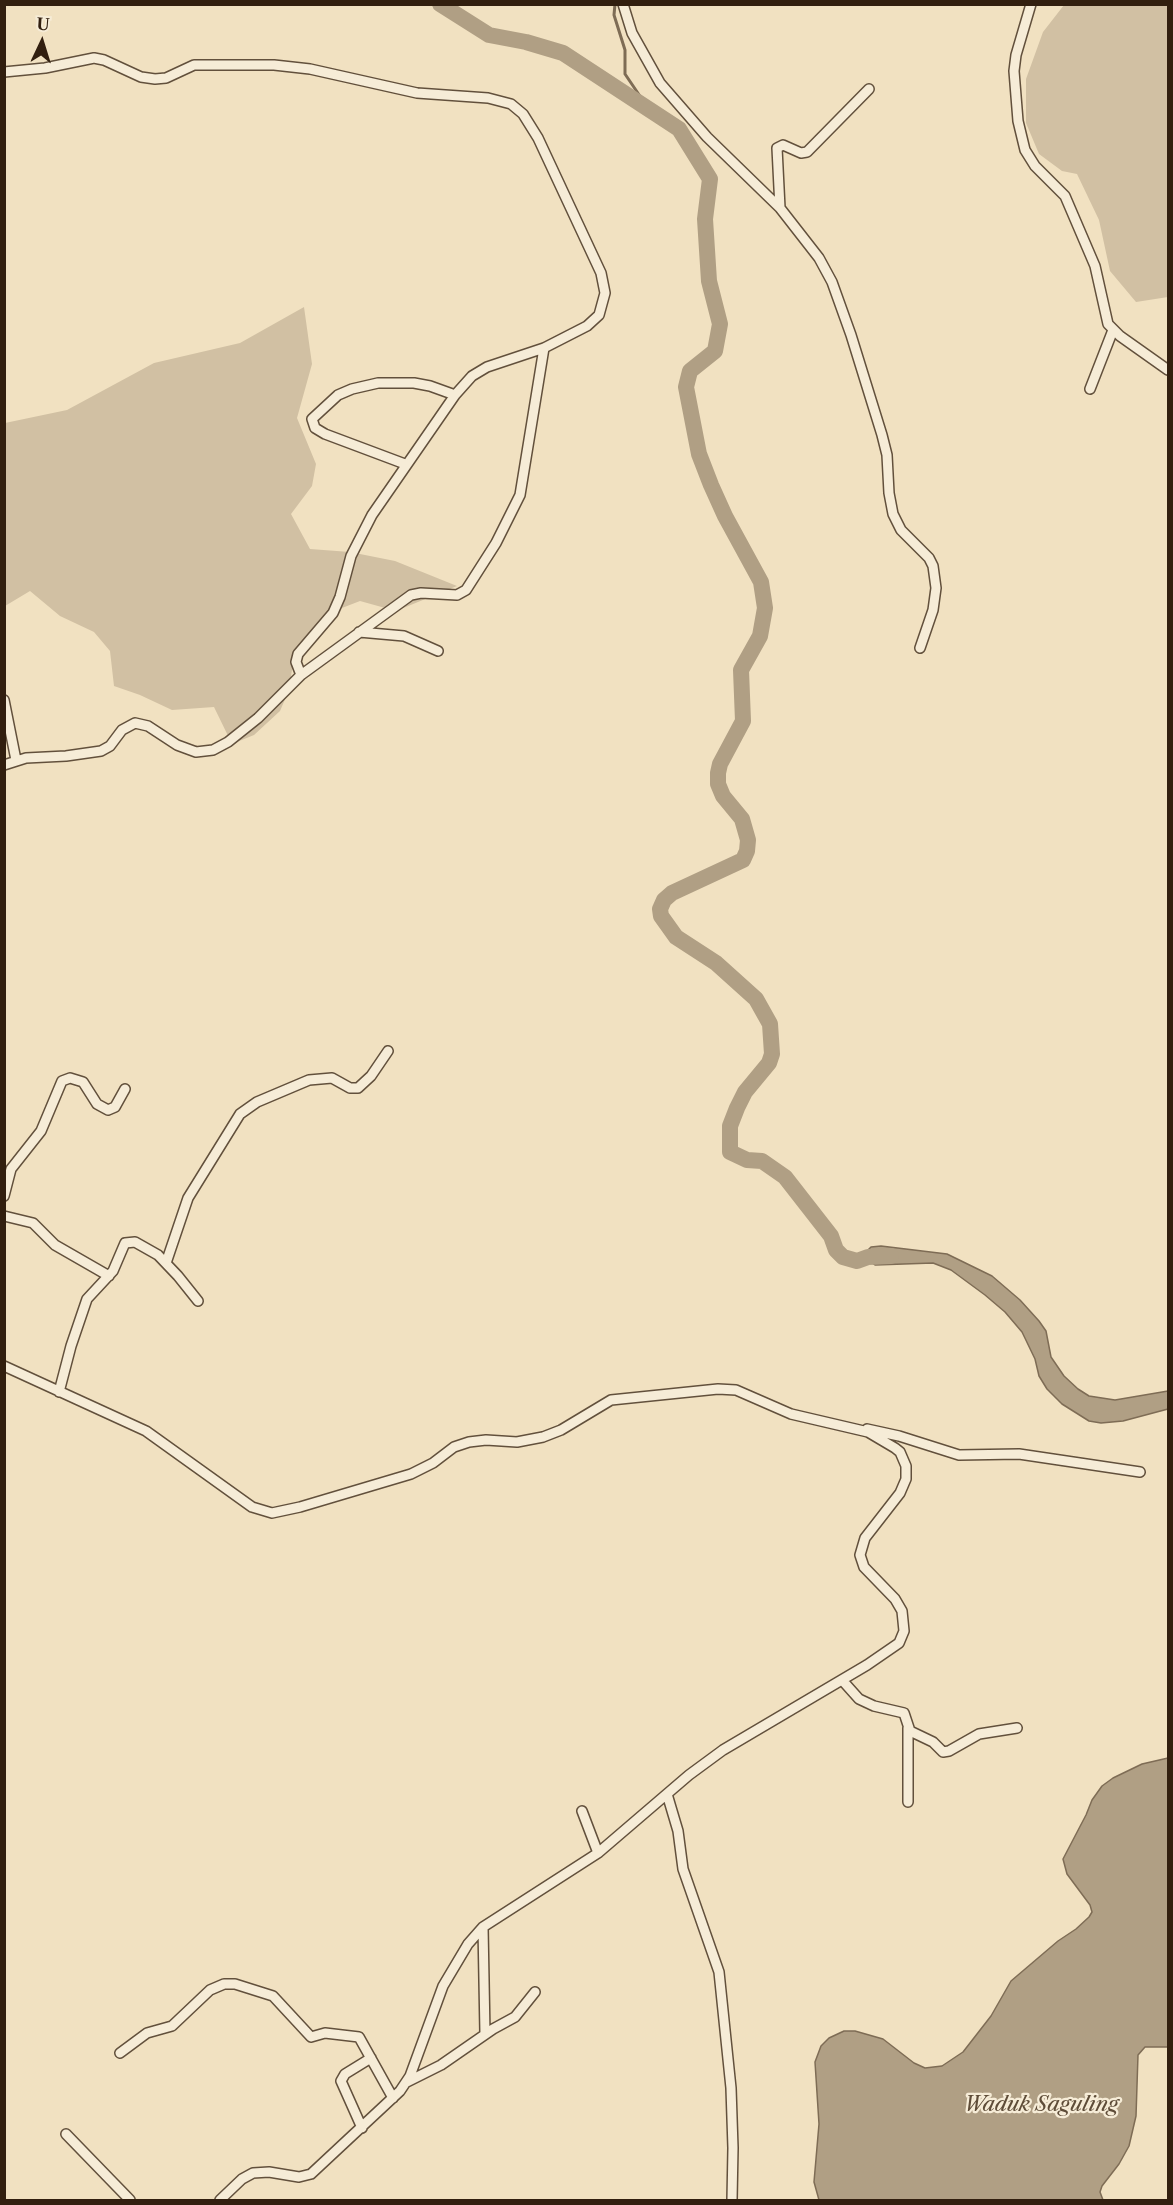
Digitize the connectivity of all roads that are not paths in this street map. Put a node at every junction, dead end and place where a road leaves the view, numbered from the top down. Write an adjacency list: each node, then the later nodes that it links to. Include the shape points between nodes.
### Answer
1 (623, 4): 5 (street, via 632,33 660,83 707,137)
2 (1031, 4): 6 (street, via 1014,71 1023,145 1030,161 1065,196 1095,266 1106,320)
3 (4, 72): 7 (street, via 94,58 155,79 194,65 274,65 417,93 488,98 510,104 523,114 538,138 605,286 602,307 595,320)
4 (869, 89): 5 (street, via 808,152 782,145 777,148)
5 (780, 208): 13 (street, via 819,258 832,282 882,435 894,514 902,530 933,566 933,610)
6 (1113, 330): 8 (street); 9 (street)
7 (544, 348): 10 (street, via 487,366); 12 (street, via 520,495 473,580 459,594 411,596)
8 (1168, 370)
9 (1090, 389)
10 (455, 395): 11 (street); 11 (street, via 414,383 378,382 338,395 312,419 315,428 324,434)
11 (405, 464): 15 (street, via 351,556 333,613 298,654)
12 (359, 632): 14 (street, via 404,636); 15 (street)
13 (920, 648)
14 (438, 651)
15 (301, 675): 17 (street, via 258,718 213,750 183,748 148,726 135,723 101,751)
16 (4, 700): 17 (street)
17 (16, 760): 18 (street)
18 (4, 765)
19 (388, 1051): 23 (street, via 358,1088 350,1088 335,1078 316,1079 293,1085 244,1110 188,1198)
20 (125, 1089): 21 (street, via 115,1107 108,1110 99,1106 83,1082 74,1078 62,1081 40,1131 11,1169)
21 (4, 1196)
22 (4, 1216): 24 (street, via 33,1223 55,1245)
23 (166, 1263): 24 (street, via 141,1245 128,1241); 25 (street)
24 (110, 1276): 27 (street, via 87,1299)
25 (198, 1301)
26 (4, 1366): 27 (street)
27 (59, 1392): 28 (street, via 146,1431 252,1507 272,1513 411,1474 469,1442 517,1442 543,1437 618,1399 730,1389 798,1416)
28 (855, 1428): 29 (street, via 882,1431 959,1455 1019,1454); 30 (street, via 895,1448 906,1466 900,1493 865,1538 860,1555 867,1572 899,1604 904,1626 903,1636 895,1647)
29 (1140, 1472)
30 (842, 1680): 31 (street, via 854,1695 874,1707 904,1713); 33 (street, via 723,1750)
31 (908, 1725): 32 (street, via 911,1732 944,1752 979,1734); 34 (street)
32 (1017, 1728)
33 (667, 1794): 36 (street); 48 (street, via 683,1869 719,1972 732,2111)
34 (908, 1802)
35 (582, 1811): 36 (street)
36 (598, 1853): 37 (street)
37 (483, 1927): 39 (street); 42 (street, via 443,1986)
38 (535, 1992): 39 (street, via 519,2014)
39 (485, 2034): 42 (street, via 441,2065)
40 (120, 2053): 41 (street, via 147,2033 172,2026 210,1990 231,1983 273,1996 311,2037 331,2033 359,2037)
41 (371, 2058): 43 (street); 44 (street, via 345,2074 341,2081)
42 (407, 2082): 43 (street)
43 (393, 2098): 44 (street)
44 (362, 2128): 47 (street, via 311,2174 299,2177 253,2173)
45 (66, 2134): 46 (street)
46 (130, 2200)
47 (220, 2200)
48 (732, 2200)

